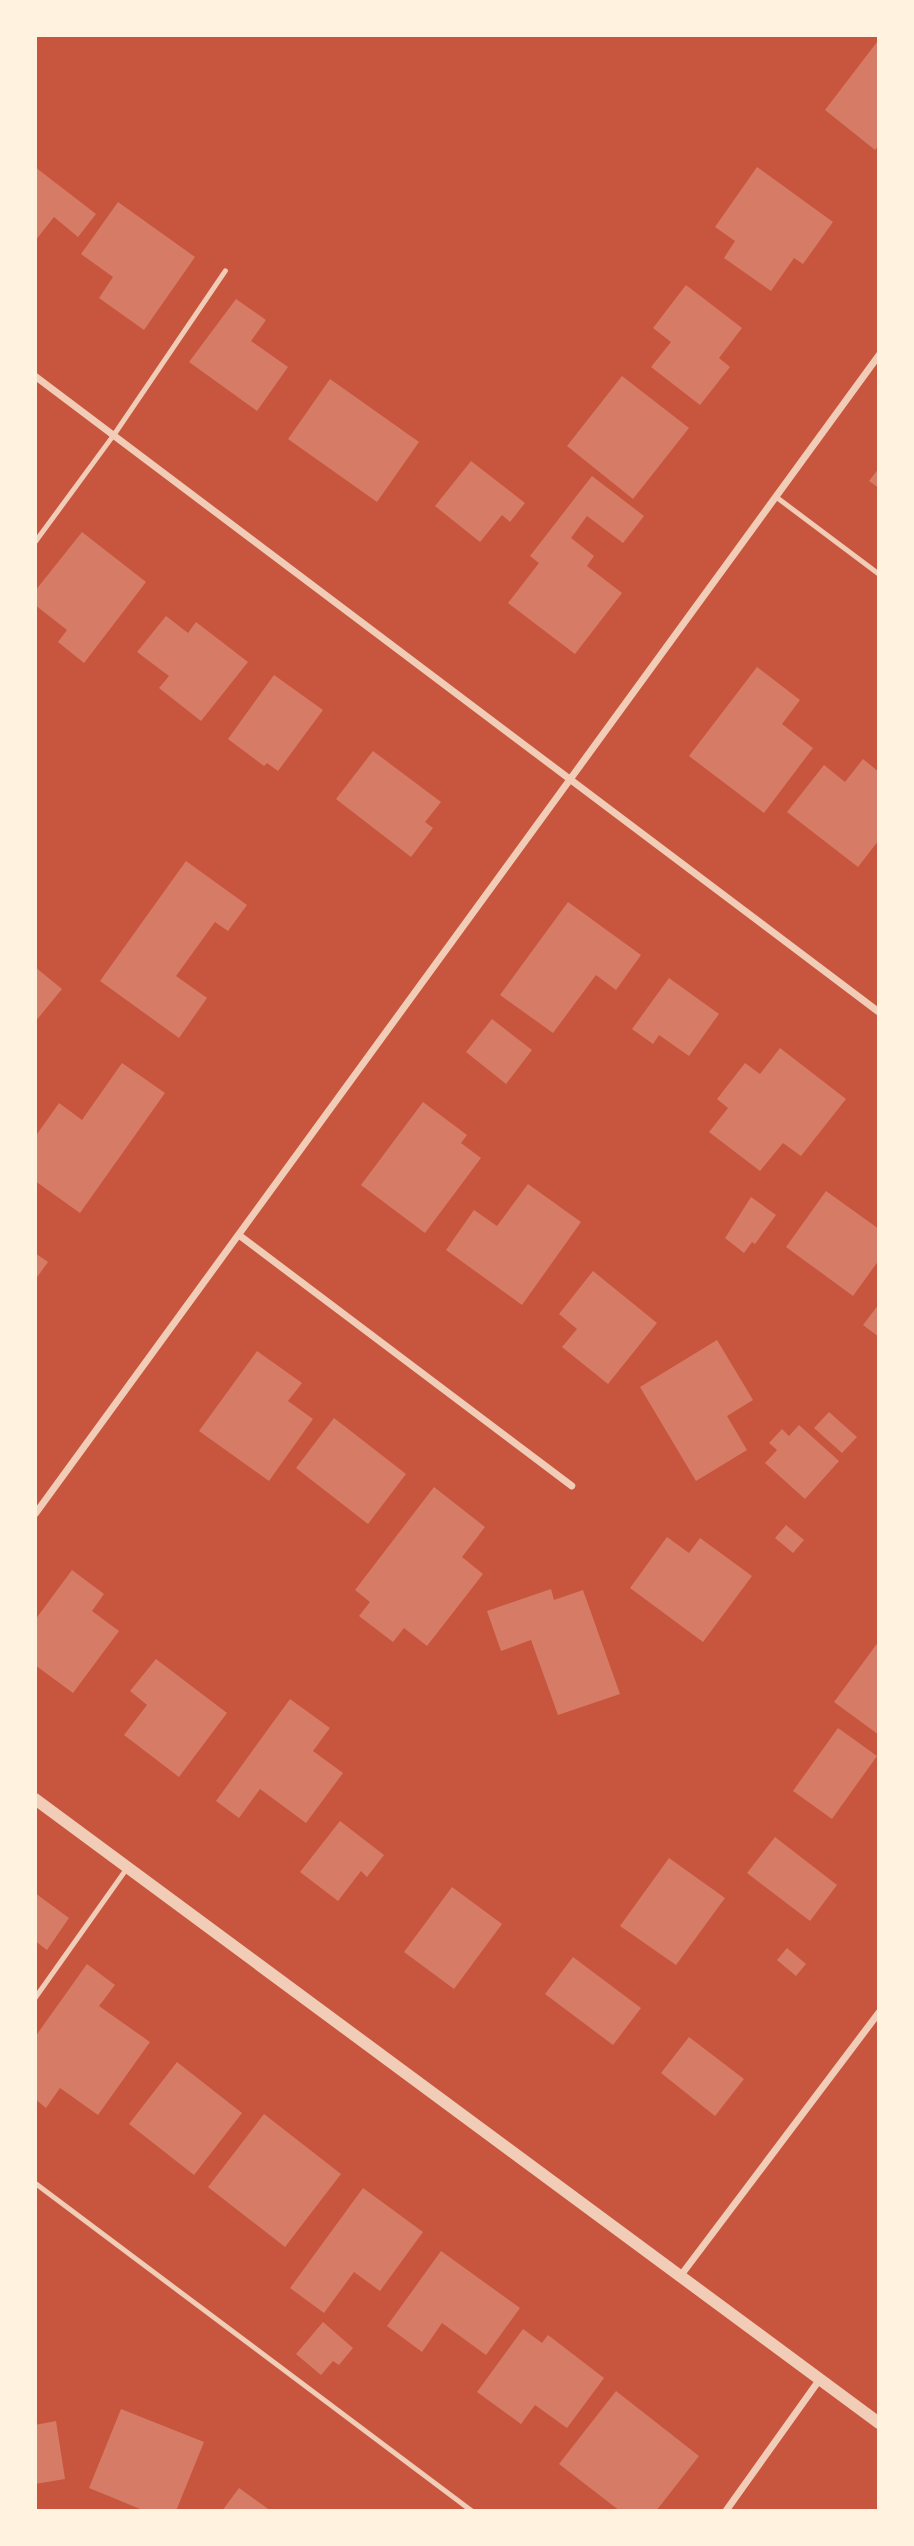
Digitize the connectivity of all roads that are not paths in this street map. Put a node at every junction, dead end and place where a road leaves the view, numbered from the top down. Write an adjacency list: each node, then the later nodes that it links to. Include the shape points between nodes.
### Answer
1 (225, 270): 4 (lane)
2 (879, 354): 5 (street)
3 (35, 376): 4 (street)
4 (113, 435): 6 (lane); 8 (street)
5 (775, 496): 7 (lane); 8 (street)
6 (35, 541)
7 (879, 574)
8 (569, 781): 9 (street); 10 (street)
9 (879, 1012)
10 (239, 1235): 11 (street); 12 (street)
11 (571, 1485)
12 (35, 1513)
13 (35, 1799): 14 (street)
14 (127, 1867): 15 (lane); 18 (street)
15 (35, 1997)
16 (879, 2011): 18 (street)
17 (35, 2183): 21 (lane)
18 (681, 2274): 19 (street)
19 (820, 2378): 20 (street); 22 (street)
20 (879, 2423)
21 (472, 2511)
22 (725, 2511)

